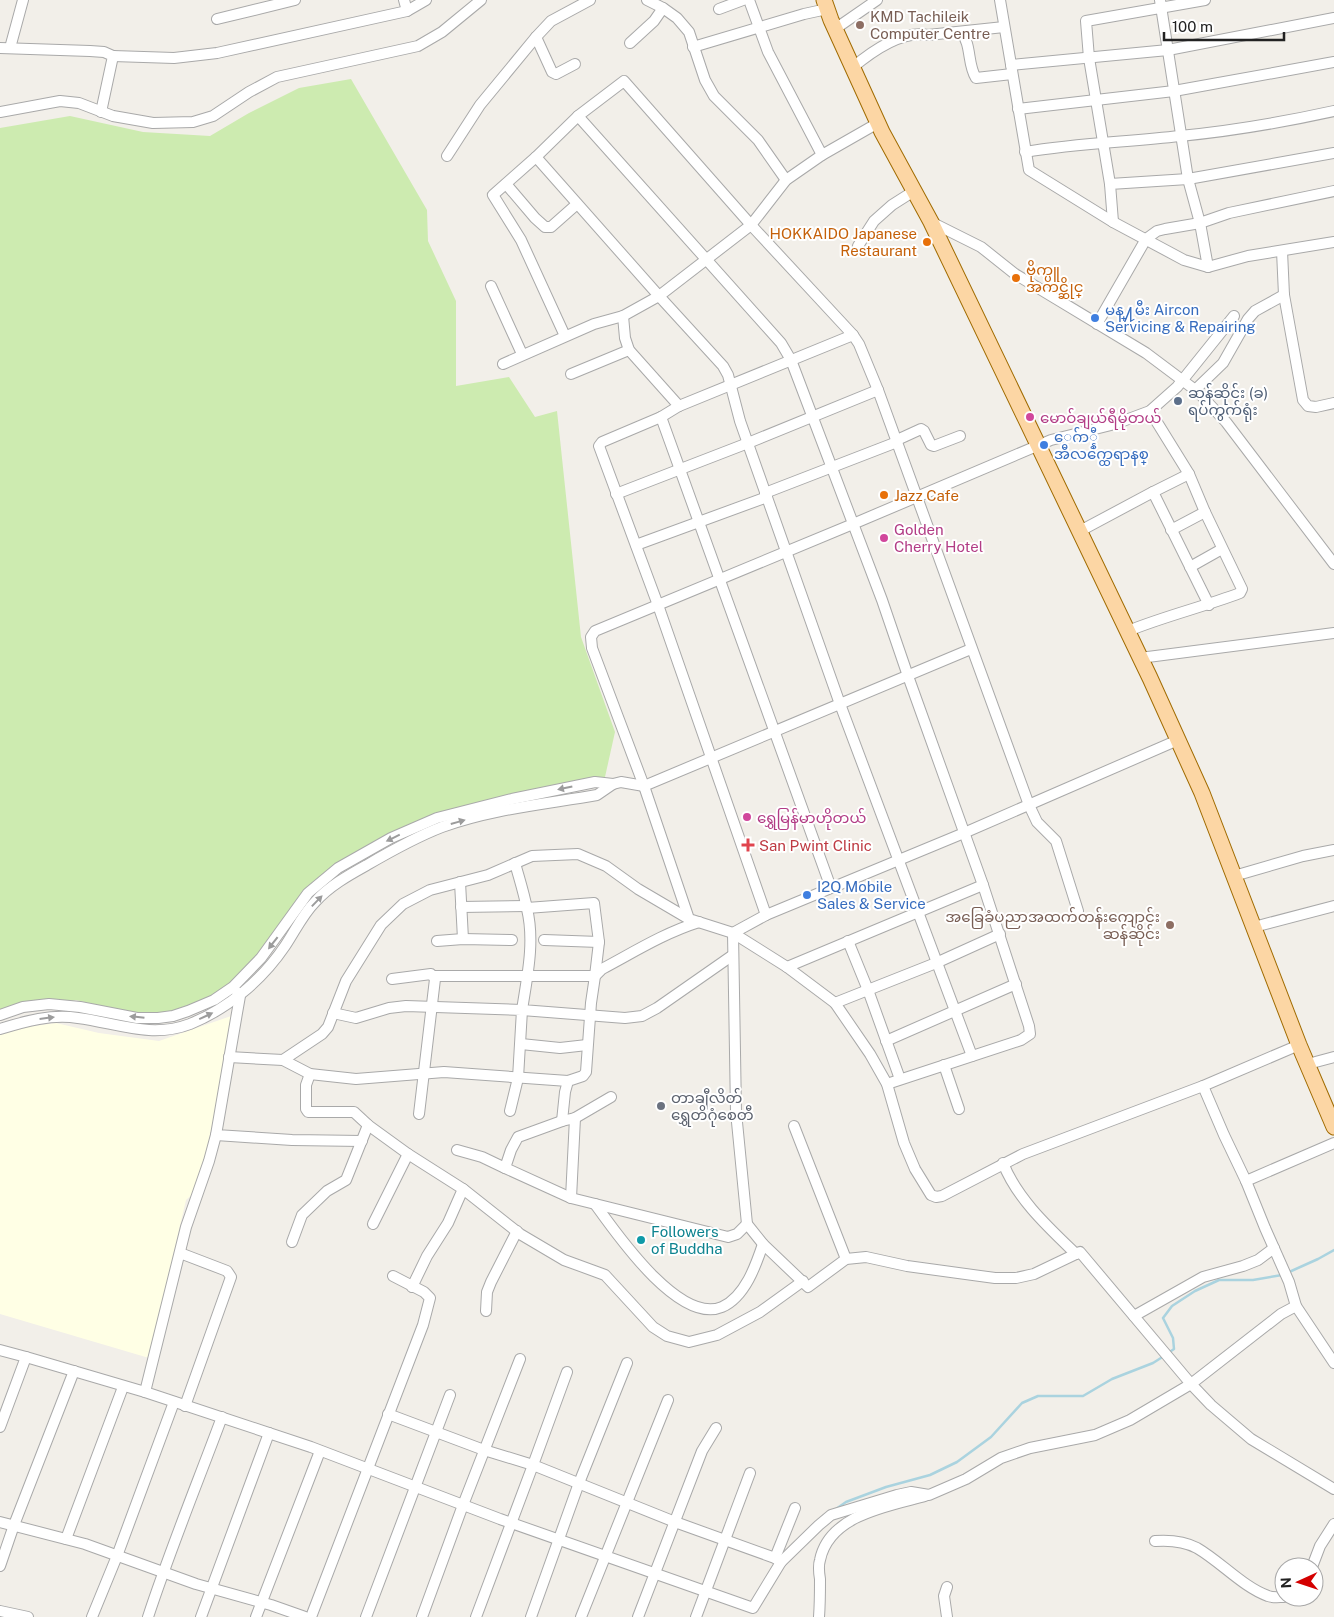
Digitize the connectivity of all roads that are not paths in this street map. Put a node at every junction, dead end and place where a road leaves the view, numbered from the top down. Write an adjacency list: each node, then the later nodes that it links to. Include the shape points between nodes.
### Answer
1 (23, 0): 27 (street)
2 (295, 0): 19 (street)
3 (404, 0): 17 (street)
4 (426, 0): 17 (street)
5 (482, 0): 40 (street, via 442,32 418,46 276,78 213,116 193,122 154,123)
6 (590, 0): 24 (street, via 551,21)
7 (647, 0): 15 (street)
8 (744, 0): 16 (street)
9 (749, 0): 21 (street)
10 (877, 0): 22 (street)
11 (1000, 0): 20 (street)
12 (1205, 0): 13 (street)
13 (1161, 4): 28 (street); 30 (street, via 1086,21)
14 (825, 5): 21 (street); 22 (main road)
15 (663, 8): 25 (street); 26 (street, via 689,32)
16 (719, 9)
17 (407, 11): 29 (street, via 217,53 174,58)
18 (1334, 18): 28 (street)
19 (217, 19)
20 (1004, 27): 23 (street); 34 (street)
21 (759, 28): 26 (street); 48 (street, via 768,52)
22 (835, 29): 33 (main road)
23 (962, 32): 33 (street, via 911,35 883,46); 34 (street, via 976,78)
24 (536, 37): 32 (street, via 552,72 559,73); 47 (street, via 480,105)
25 (630, 43)
26 (693, 47): 50 (street, via 714,96 758,140)
27 (5, 48): 29 (street, via 104,52)
28 (1168, 50): 30 (street); 35 (street)
29 (113, 56): 40 (street)
30 (1090, 58): 34 (street); 36 (street)
31 (1334, 62): 35 (street)
32 (575, 64)
33 (852, 68): 42 (main road)
34 (1011, 69): 37 (street)
35 (1174, 91): 36 (street); 43 (street)
36 (1096, 101): 37 (street); 44 (street)
37 (1018, 109): 45 (street)
38 (1334, 111): 43 (street)
39 (0, 112): 40 (street, via 60,101 79,103)
40 (100, 112)
41 (578, 116): 49 (street); 60 (street, via 625,81); 65 (street)
42 (878, 123): 48 (street); 55 (main road)
43 (1182, 136): 44 (street); 51 (street)
44 (1103, 143): 45 (street); 53 (street)
45 (1026, 152): 58 (street, via 1028,170)
46 (1334, 154): 51 (street)
47 (447, 156)
48 (822, 156): 50 (street)
49 (536, 157): 52 (street); 56 (street)
50 (786, 180): 60 (street)
51 (1188, 180): 53 (street); 59 (street)
52 (506, 184): 56 (street, via 545,227 551,226); 74 (street, via 493,195 521,240)
53 (1110, 184): 58 (street)
54 (1334, 191): 59 (street)
55 (914, 192): 57 (main road); 63 (street, via 874,221)
56 (577, 204): 69 (street)
57 (931, 222): 72 (street, via 981,247 1015,274); 92 (main road)
58 (1113, 222): 61 (street)
59 (1200, 223): 61 (street, via 1157,231); 66 (street)
60 (751, 225): 65 (street); 73 (street)
61 (1146, 238): 66 (street, via 1184,260); 72 (street)
62 (1334, 242): 64 (street)
63 (858, 246)
64 (1282, 251): 66 (street); 68 (street)
65 (706, 260): 69 (street); 77 (street, via 781,343)
66 (1208, 267)
67 (491, 286): 76 (street)
68 (1284, 295): 83 (street, via 1255,311 1223,363); 84 (street, via 1304,400 1308,406 1316,407)
69 (659, 296): 70 (street); 81 (street, via 723,366)
70 (623, 316): 74 (street); 75 (street)
71 (1234, 316): 80 (street)
72 (1097, 324): 80 (street, via 1146,353)
73 (853, 335): 77 (street); 82 (street)
74 (565, 336): 76 (street)
75 (629, 350): 79 (street); 85 (street)
76 (522, 354): 78 (street)
77 (791, 360): 81 (street); 87 (street)
78 (503, 364)
79 (572, 374)
80 (1182, 380): 83 (street); 86 (street)
81 (730, 386): 85 (street); 91 (street)
82 (878, 390): 87 (street); 90 (street)
83 (1195, 390): 108 (street, via 1226,422)
84 (1334, 403)
85 (679, 406): 88 (street)
86 (1150, 411): 92 (street); 95 (street)
87 (813, 416): 91 (street); 93 (street)
88 (661, 417): 94 (street); 97 (street, via 599,446)
89 (960, 436): 90 (street, via 934,446 930,445 921,429)
90 (897, 441): 93 (street); 99 (street)
91 (748, 443): 94 (street); 98 (street)
92 (1038, 446): 99 (street); 104 (main road)
93 (832, 468): 98 (street); 102 (street)
94 (679, 469): 97 (street); 101 (street)
95 (1189, 474): 96 (street); 100 (street)
96 (1153, 492): 103 (street); 104 (street)
97 (616, 494): 105 (street)
98 (766, 495): 101 (street); 107 (street)
99 (917, 496): 102 (street); 115 (street)
100 (1205, 512): 103 (street); 106 (street)
101 (699, 523): 105 (street); 110 (street)
102 (853, 524): 107 (street); 117 (street)
103 (1171, 530): 109 (street)
104 (1080, 531): 113 (main road)
105 (636, 545): 111 (street)
106 (1222, 550): 109 (street); 112 (street, via 1242,589 1240,593)
107 (786, 551): 110 (street); 118 (street)
108 (1334, 564)
109 (1190, 568): 112 (street)
110 (719, 579): 111 (street); 119 (street)
111 (658, 604): 121 (street); 123 (street, via 595,630 591,637 592,648)
112 (1209, 604): 113 (street)
113 (1128, 631): 116 (main road)
114 (1334, 633): 116 (street)
115 (971, 649): 117 (street); 124 (street)
116 (1140, 658): 120 (main road)
117 (908, 676): 118 (street); 125 (street)
118 (840, 704): 119 (street); 127 (street)
119 (774, 732): 121 (street); 132 (street)
120 (1178, 740): 124 (street); 129 (main road)
121 (711, 758): 123 (street); 138 (street)
122 (613, 784): 123 (street, via 621,782); 158 (street, one-way to 158, via 595,782 479,806 438,818 391,838 338,868 308,893 261,958); 160 (street, one-way to 122, via 267,970 315,901 346,877 396,848 441,827 598,795)
123 (644, 786): 139 (street)
124 (1028, 805): 125 (street); 136 (street, via 1037,822 1056,841)
125 (964, 834): 127 (street); 131 (street)
126 (1334, 850): 129 (street)
127 (899, 860): 132 (street); 137 (street)
128 (515, 863): 130 (street, via 488,875); 135 (street); 139 (street, via 532,856 578,854 606,866)
129 (1234, 876): 141 (main road)
130 (460, 882): 134 (street); 165 (street, via 430,890 403,904 381,925 346,981)
131 (983, 884): 137 (street); 143 (street)
132 (831, 888): 138 (street)
133 (1334, 906): 141 (street)
134 (461, 907): 135 (street); 144 (street)
135 (527, 907): 149 (street, via 594,903); 155 (street)
136 (1078, 911)
137 (917, 912): 148 (street); 151 (street)
138 (766, 915): 142 (street)
139 (689, 919): 140 (street)
140 (700, 922): 142 (street); 154 (street, via 652,941)
141 (1254, 927): 172 (main road)
142 (733, 933): 150 (street); 152 (street)
143 (1000, 934): 151 (street); 157 (street)
144 (463, 939): 145 (street); 147 (street)
145 (512, 940)
146 (544, 940): 149 (street)
147 (437, 941)
148 (848, 941): 152 (street); 159 (street)
149 (599, 942): 154 (street)
150 (733, 955): 167 (street, via 642,1016); 207 (street, via 736,1112)
151 (936, 963): 159 (street); 164 (street)
152 (787, 967): 161 (street)
153 (434, 976): 155 (street); 156 (street); 162 (street)
154 (595, 976): 155 (street); 167 (street)
155 (527, 977): 163 (street)
156 (392, 979)
157 (1016, 984): 164 (street); 173 (street, via 1030,1034)
158 (233, 987): 160 (street); 166 (street, one-way to 166, via 214,1000 173,1016 158,1018 137,1018 49,1004)
159 (868, 990): 161 (street); 169 (street)
160 (240, 996): 168 (street, one-way to 160, via 52,1017 79,1018 134,1030 158,1030 188,1024); 174 (street)
161 (835, 1003): 184 (street)
162 (432, 1006): 163 (street); 165 (street, via 389,1008 356,1018); 180 (street)
163 (522, 1010): 167 (street); 170 (street)
164 (955, 1010): 169 (street); 173 (street)
165 (333, 1013): 176 (street, via 322,1034)
166 (0, 1014)
167 (590, 1016): 171 (street)
168 (0, 1029)
169 (886, 1041): 182 (street)
170 (521, 1044): 171 (street, via 560,1048); 181 (street)
171 (587, 1045): 183 (street, via 585,1074)
172 (1299, 1045): 177 (main road); 185 (street)
173 (972, 1056): 178 (street)
174 (229, 1057): 176 (street); 195 (street)
175 (1334, 1057): 177 (street)
176 (283, 1060): 179 (street)
177 (1308, 1064): 194 (main road)
178 (944, 1065): 182 (street); 187 (street)
179 (310, 1074): 180 (street, via 356,1079); 192 (street, via 306,1085 308,1112 354,1112)
180 (423, 1074): 181 (street, via 444,1072); 189 (street)
181 (518, 1078): 183 (street); 188 (street)
182 (900, 1079): 184 (street)
183 (568, 1081): 191 (street)
184 (887, 1084): 200 (street, via 904,1142 916,1169 936,1197)
185 (1203, 1086): 200 (street); 202 (street)
186 (611, 1097): 190 (street)
187 (959, 1109)
188 (510, 1111)
189 (419, 1114)
190 (574, 1118): 191 (street); 204 (street)
191 (562, 1121): 201 (street, via 518,1136)
192 (368, 1125): 196 (street); 199 (street)
193 (794, 1126): 214 (street)
194 (1334, 1127)
195 (216, 1135): 196 (street); 212 (street)
196 (362, 1141): 209 (street, via 346,1180 327,1191 302,1215)
197 (1334, 1143): 202 (street)
198 (457, 1150): 201 (street)
199 (408, 1154): 203 (street); 206 (street)
200 (1004, 1163): 213 (street, via 1022,1196)
201 (505, 1168): 204 (street)
202 (1246, 1181): 211 (street)
203 (463, 1190): 208 (street); 217 (street)
204 (571, 1198): 205 (street)
205 (595, 1204): 207 (street, via 728,1237 737,1234); 210 (street, via 636,1258 664,1287 688,1303 709,1309 722,1306 736,1296 752,1273)
206 (373, 1224)
207 (747, 1224): 210 (street)
208 (517, 1231): 216 (street, via 564,1260 605,1275 653,1327 666,1336 690,1342 716,1335 760,1312); 219 (street, via 491,1282)
209 (292, 1242)
210 (763, 1244): 216 (street)
211 (1274, 1248): 218 (street); 220 (street, via 1258,1260 1203,1277)
212 (180, 1252): 230 (street); 234 (street, via 227,1271 231,1277)
213 (1076, 1254): 214 (street, via 1034,1274 1016,1278 907,1266 866,1257); 220 (street, via 1080,1252)
214 (846, 1259): 216 (street, via 808,1287)
215 (393, 1276): 217 (street)
216 (803, 1282)
217 (412, 1287): 235 (street, via 430,1298)
218 (1296, 1306): 225 (street); 228 (street, via 1281,1314)
219 (486, 1311)
220 (1134, 1316): 228 (street)
221 (0, 1350): 222 (street)
222 (26, 1357): 226 (street); 237 (street)
223 (520, 1359): 241 (street)
224 (627, 1363): 246 (street)
225 (1334, 1363)
226 (74, 1371): 229 (street); 257 (street)
227 (567, 1372): 243 (street)
228 (1191, 1384): 248 (street, via 1251,1439); 249 (street, via 1130,1420 1095,1435 1030,1448 1000,1458 966,1479)
229 (123, 1387): 230 (street); 258 (street)
230 (146, 1392): 233 (street)
231 (450, 1396): 239 (street)
232 (668, 1400): 250 (street)
233 (174, 1402): 234 (street); 262 (street)
234 (185, 1406): 236 (street)
235 (388, 1414): 239 (street); 244 (street)
236 (222, 1418): 240 (street); 267 (street)
237 (0, 1427)
238 (716, 1428): 254 (street, via 702,1451)
239 (435, 1432): 241 (street); 247 (street)
240 (269, 1433): 242 (street); 270 (street)
241 (484, 1450): 243 (street); 251 (street)
242 (320, 1451): 244 (street); 273 (street)
243 (533, 1465): 246 (street); 255 (street)
244 (367, 1469): 247 (street); 282 (street)
245 (750, 1473): 260 (street)
246 (579, 1484): 250 (street); 259 (street)
247 (415, 1486): 251 (street); 283 (street)
248 (1334, 1489)
249 (928, 1495): 265 (street, via 911,1492 831,1515); 290 (street, via 861,1515 839,1528 825,1545 819,1561)
250 (627, 1503): 254 (street); 263 (street)
251 (463, 1505): 255 (street); 284 (street)
252 (795, 1508): 265 (street)
253 (0, 1522): 257 (street)
254 (675, 1522): 260 (street); 268 (street)
255 (510, 1523): 259 (street); 285 (street)
256 (1334, 1524): 264 (street)
257 (14, 1525): 258 (street); 266 (street)
258 (66, 1539): 262 (street)
259 (560, 1540): 263 (street); 286 (street)
260 (725, 1540): 265 (street); 271 (street)
261 (1155, 1541): 272 (street, via 1171,1540 1195,1547 1249,1586)
262 (117, 1556): 267 (street); 277 (street)
263 (606, 1556): 268 (street); 287 (street)
264 (1316, 1557)
265 (778, 1560): 275 (street)
266 (0, 1566)
267 (163, 1572): 270 (street); 278 (street)
268 (655, 1573): 271 (street); 288 (street)
269 (947, 1587): 291 (street, via 944,1596)
270 (212, 1588): 273 (street); 279 (street)
271 (706, 1591): 275 (street); 289 (street)
272 (1274, 1597)
273 (261, 1602): 280 (street); 281 (street)
274 (0, 1611): 276 (street)
275 (751, 1612)
276 (28, 1617)
277 (92, 1617)
278 (148, 1617)
279 (201, 1617)
280 (256, 1617)
281 (305, 1617)
282 (311, 1617)
283 (366, 1617)
284 (422, 1617)
285 (476, 1617)
286 (531, 1617)
287 (581, 1617)
288 (638, 1617)
289 (696, 1617)
290 (819, 1617)
291 (947, 1617)

